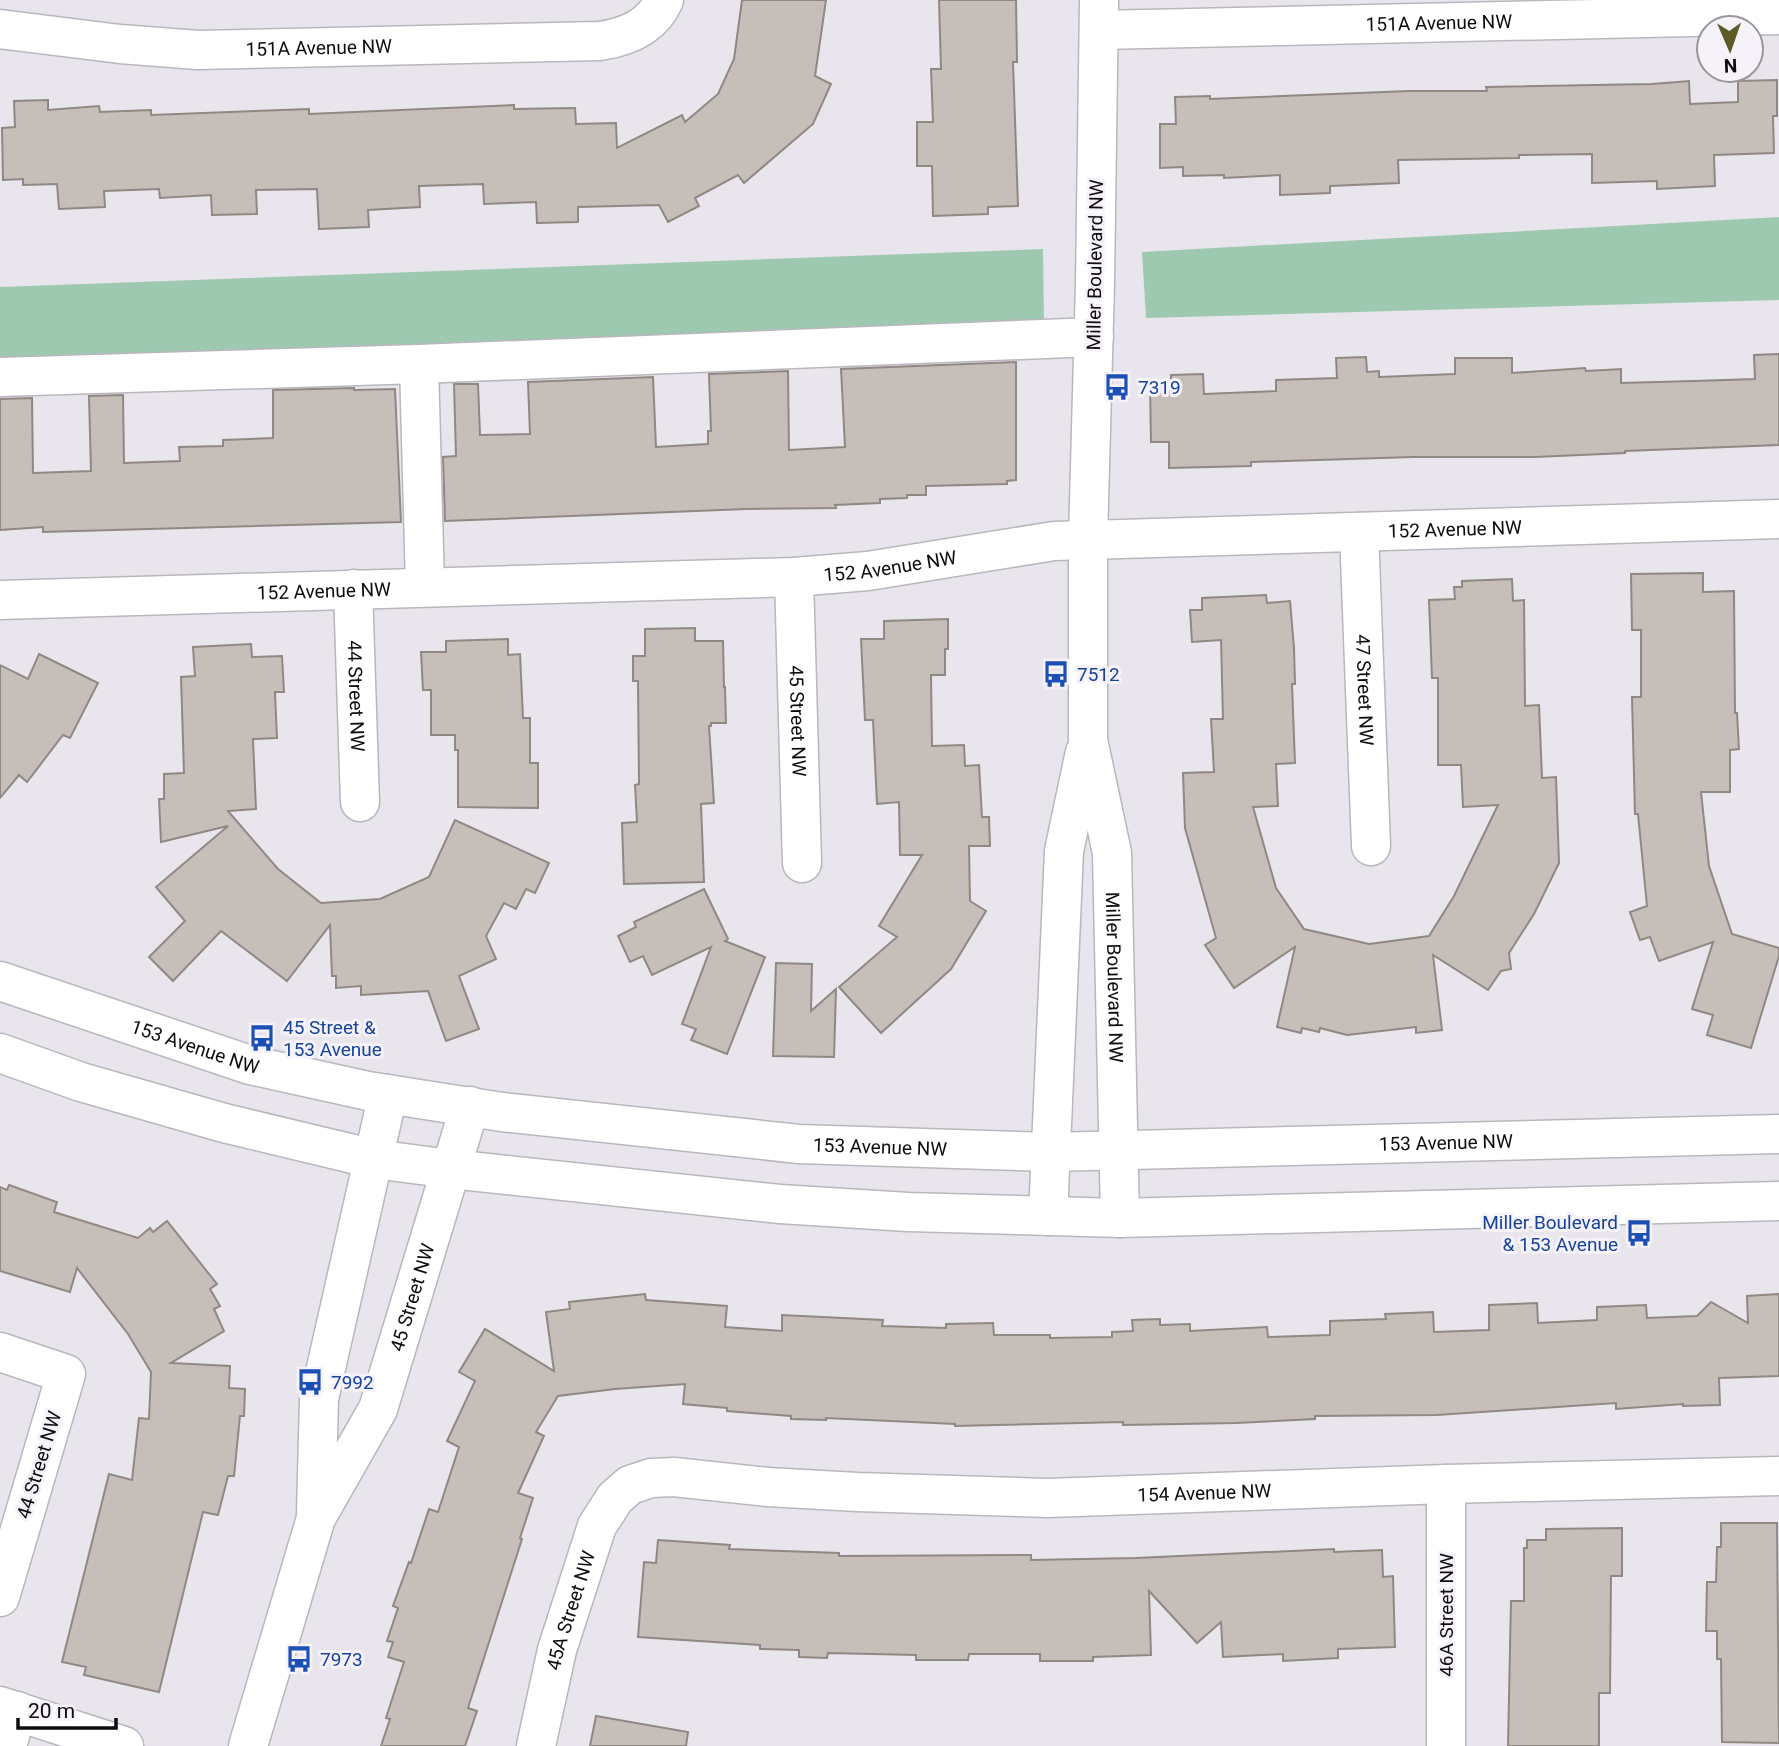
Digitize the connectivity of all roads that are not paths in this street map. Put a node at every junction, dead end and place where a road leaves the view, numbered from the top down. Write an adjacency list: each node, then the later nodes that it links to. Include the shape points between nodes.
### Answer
1 (664, 0): 4 (street, 151A Avenue NW, via 638,30 600,41 198,50)
2 (1099, 15): 3 (street, 151A Avenue NW); 5 (street, Miller Boulevard NW)
3 (1779, 15)
4 (0, 29)
5 (1094, 337): 6 (street); 10 (street, Miller Boulevard NW)
6 (419, 364): 7 (street); 12 (street)
7 (0, 377)
8 (1779, 519): 9 (street, 152 Avenue NW)
9 (1359, 531): 10 (street, 152 Avenue NW); 17 (street, 47 Street NW)
10 (1088, 539): 11 (street, 152 Avenue NW, via 1037,542 868,571); 15 (street, Miller Boulevard NW)
11 (794, 576): 12 (street, 152 Avenue NW); 18 (street, 45 Street NW)
12 (425, 587): 13 (street, 152 Avenue NW)
13 (353, 589): 14 (street, 152 Avenue NW); 16 (street, 44 Street NW)
14 (0, 600)
15 (1088, 740): 24 (street, Miller Boulevard NW, via 1112,853); 25 (street, Miller Boulevard NW, via 1063,851)
16 (360, 802)
17 (1371, 846)
18 (802, 863)
19 (0, 981): 21 (street, 153 Avenue NW, via 250,1065)
20 (0, 1053): 26 (street, via 81,1082 224,1123)
21 (388, 1094): 22 (street, 153 Avenue NW); 26 (street, 45 Street NW)
22 (470, 1106): 25 (street, 153 Avenue NW, via 799,1144); 27 (street, 45 Street NW)
23 (1779, 1134): 24 (street, 153 Avenue NW)
24 (1119, 1150): 25 (street, 153 Avenue NW); 30 (street, Miller Boulevard NW)
25 (1050, 1153): 29 (street, Miller Boulevard NW)
26 (374, 1158): 27 (street); 35 (street, 45 Street NW, via 318,1399)
27 (451, 1169): 29 (street, via 780,1204); 35 (street, 45 Street NW, via 378,1409)
28 (1779, 1201): 30 (street)
29 (1048, 1216): 30 (street)
30 (1120, 1218)
31 (0, 1352): 36 (street, 44 Street NW, via 66,1374)
32 (1779, 1476): 33 (street, 154 Avenue NW)
33 (1447, 1484): 34 (street, 154 Avenue NW, via 1048,1498 857,1492 674,1477); 41 (street, 46A Street NW)
34 (630, 1485): 40 (street, 45A Street NW, via 615,1498 597,1526 557,1650)
35 (316, 1518): 39 (street, 45 Street NW)
36 (0, 1597)
37 (8, 1721): 38 (street)
38 (124, 1746)
39 (248, 1746)
40 (536, 1746)
41 (1446, 1746)

